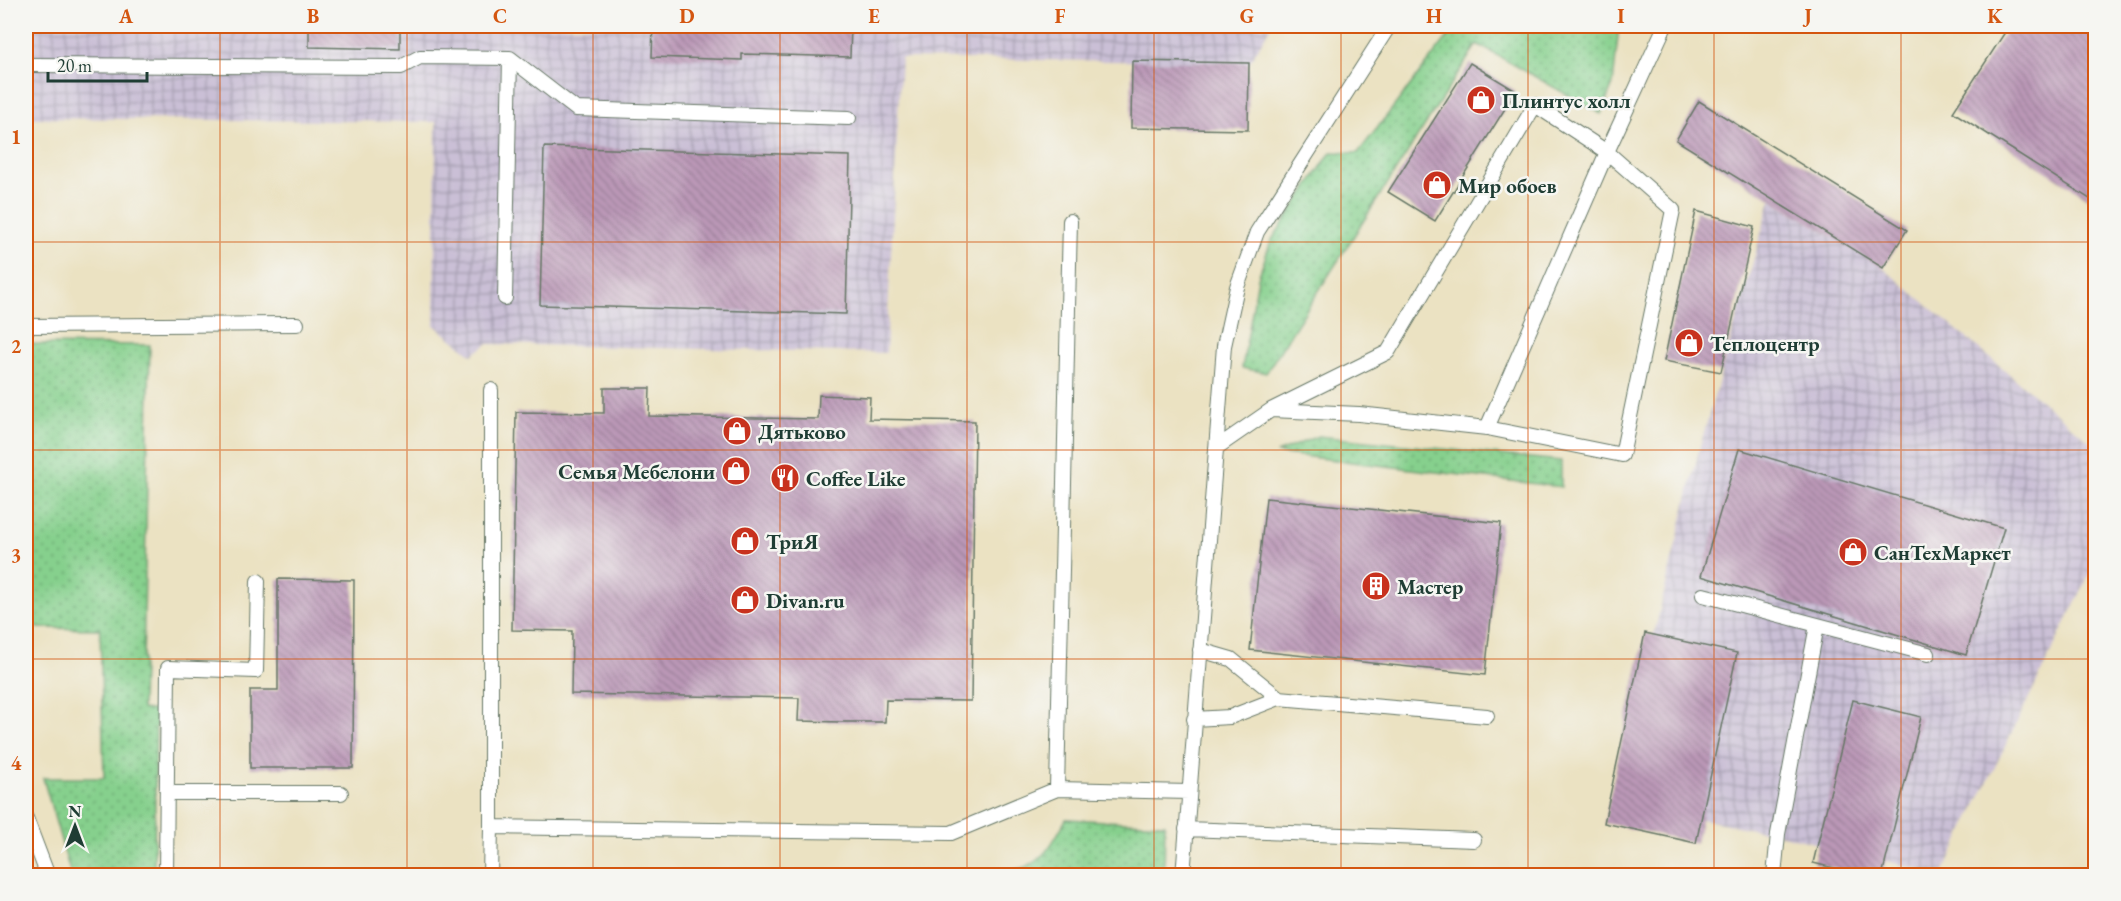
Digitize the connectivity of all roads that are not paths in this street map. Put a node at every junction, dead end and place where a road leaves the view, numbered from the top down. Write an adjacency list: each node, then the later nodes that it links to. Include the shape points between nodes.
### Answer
1 (1389, 26): 14 (lane, via 1257,232 1237,287 1224,346)
2 (1665, 26): 6 (lane)
3 (510, 58): 4 (lane, via 420,57 401,67); 5 (lane, via 576,109); 8 (lane)
4 (26, 65)
5 (849, 118)
6 (1606, 152): 12 (lane, via 1535,105 1388,352); 13 (lane); 13 (lane, via 1673,210 1622,455)
7 (1070, 221): 23 (lane)
8 (505, 298)
9 (297, 324): 10 (lane)
10 (26, 326)
11 (491, 390): 28 (lane)
12 (1271, 410): 13 (lane, via 1359,414); 14 (lane)
13 (1487, 428)
14 (1216, 448): 18 (lane)
15 (258, 581): 25 (lane, via 256,671 168,668)
16 (1703, 595): 17 (lane)
17 (1817, 625): 19 (lane); 35 (lane, via 1778,834)
18 (1200, 650): 20 (lane, via 1231,659); 22 (lane)
19 (1929, 654)
20 (1279, 698): 21 (lane); 22 (lane, via 1230,717)
21 (1487, 716)
22 (1194, 719): 24 (lane)
23 (1056, 789): 24 (lane); 28 (lane, via 951,833)
24 (1189, 792): 29 (lane)
25 (168, 793): 26 (lane); 32 (lane)
26 (341, 793)
27 (26, 818): 31 (lane)
28 (491, 827): 33 (lane)
29 (1186, 829): 30 (lane); 34 (lane)
30 (1474, 840)
31 (48, 876)
32 (166, 876)
33 (490, 876)
34 (1183, 876)
35 (1774, 876)

